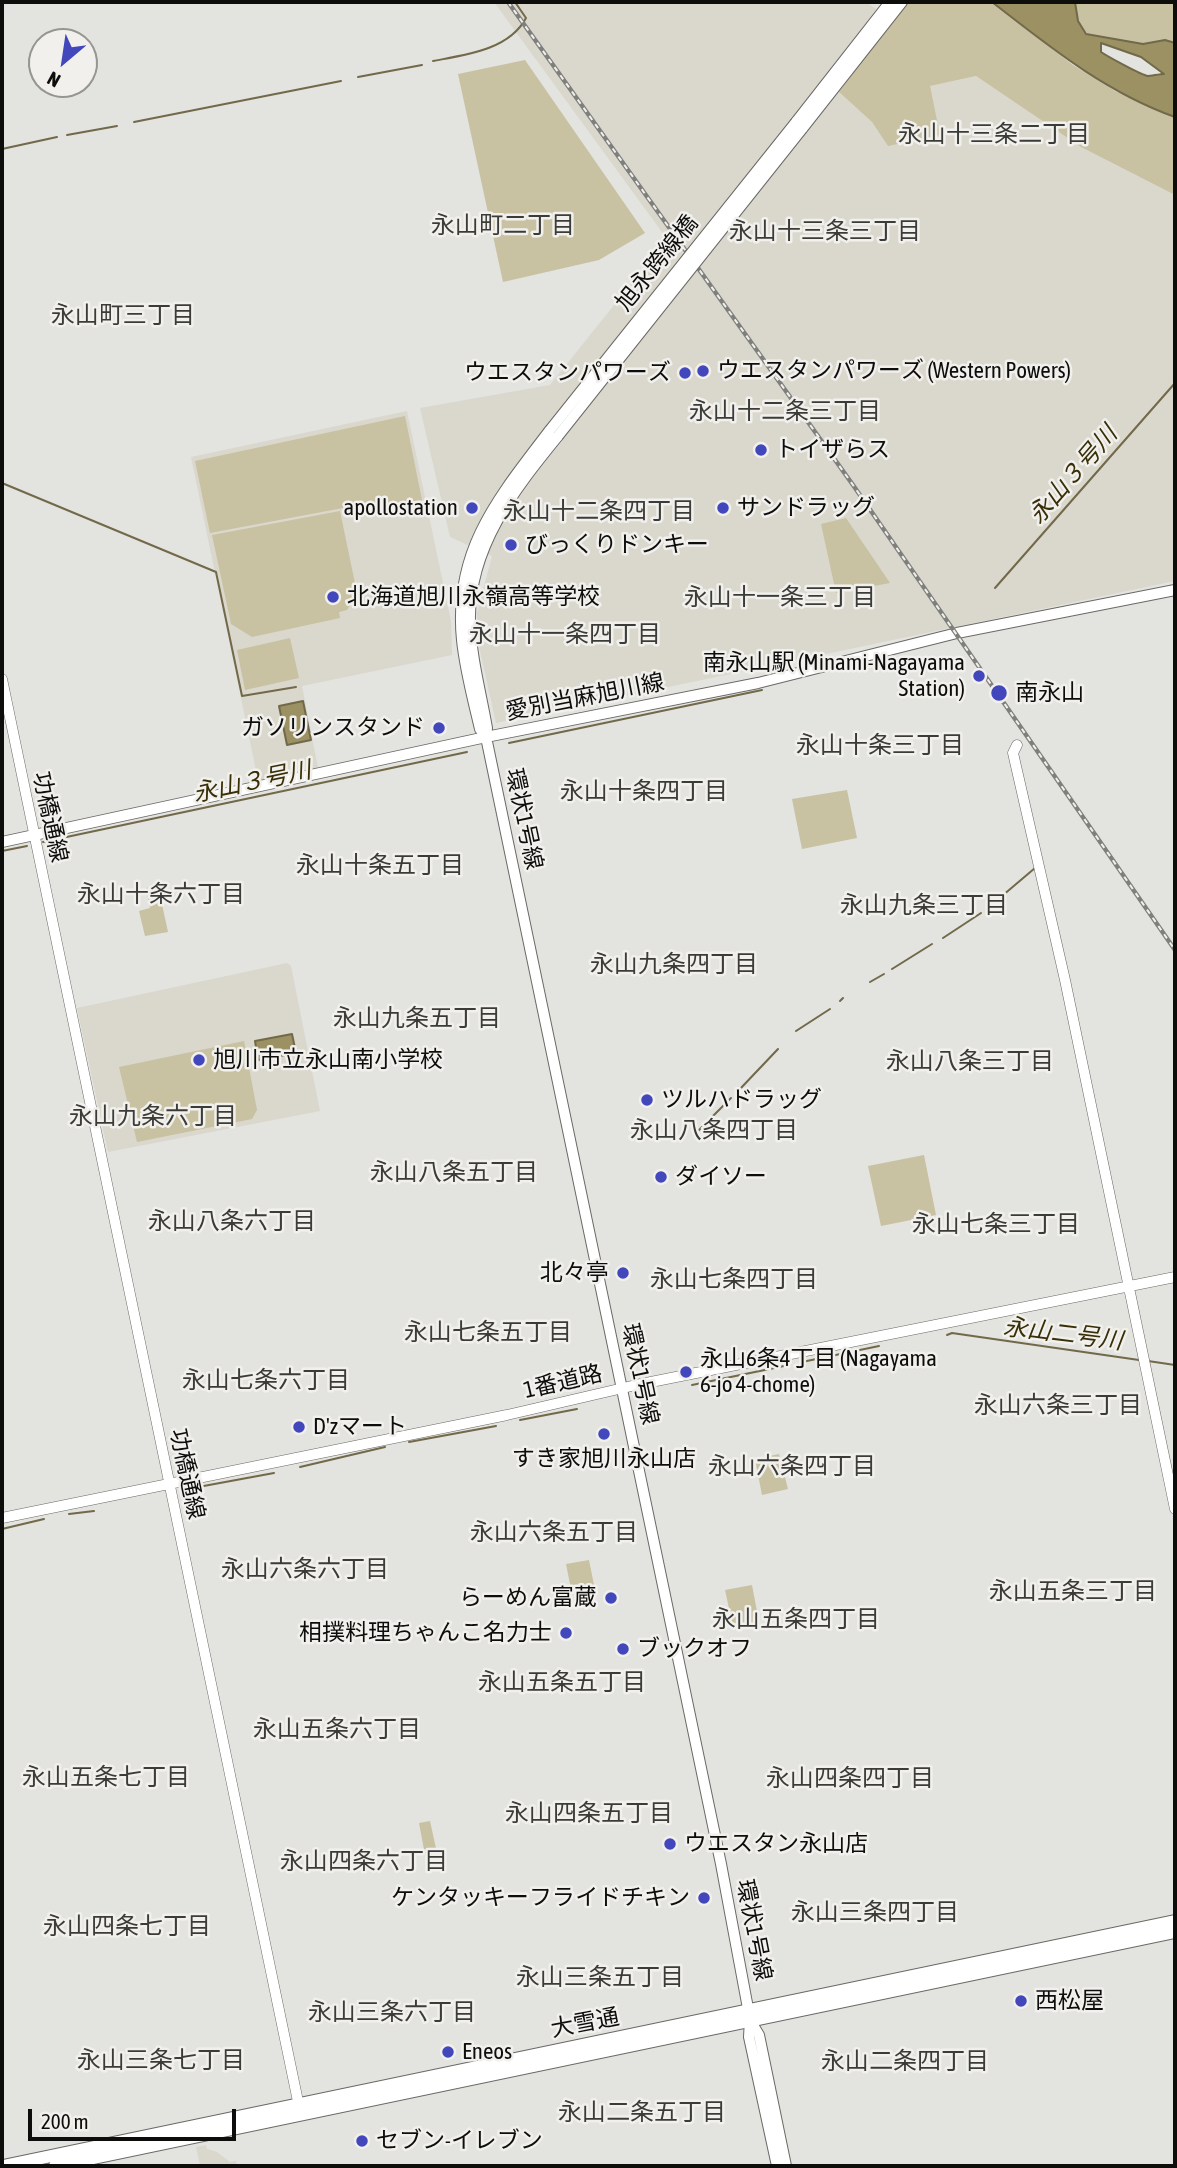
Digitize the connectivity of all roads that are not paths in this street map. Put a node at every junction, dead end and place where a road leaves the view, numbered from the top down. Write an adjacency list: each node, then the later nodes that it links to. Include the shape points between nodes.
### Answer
1 (890, 2): 3 (main road)
2 (902, 2): 3 (main road)
3 (799, 126): 4 (main road, 旭永跨線橋, bridge)
4 (554, 433): 7 (main road, 環状1号線, via 503,509 483,549 474,581 471,638)
5 (1175, 590): 7 (main road, 愛別当麻旭川線, via 957,634 758,683)
6 (2, 679): 9 (street, 功橋通線)
7 (486, 737): 9 (main road, 愛別当麻旭川線); 13 (main road, 環状1号線)
8 (1017, 745): 12 (street, via 1013,753)
9 (34, 836): 10 (main road, 愛別当麻旭川線); 14 (street, 功橋通線)
10 (2, 842)
11 (1175, 1277): 12 (street, 1番道路)
12 (1129, 1287): 13 (street, 1番道路); 15 (street)
13 (621, 1388): 14 (street, 1番道路); 19 (main road, 環状1号線)
14 (170, 1484): 16 (street, 1番道路); 21 (street, 功橋通線)
15 (1175, 1509)
16 (2, 1518)
17 (1175, 1922): 19 (highway, 大雪通)
18 (1175, 1932): 19 (highway, 大雪通)
19 (749, 2014): 20 (main road, 環状1号線, via 759,2035); 21 (highway, 大雪通)
20 (763, 2078): 24 (main road); 25 (main road)
21 (300, 2108): 22 (highway, 大雪通); 23 (highway, 大雪通)
22 (2, 2166)
23 (55, 2166)
24 (777, 2166)
25 (786, 2166)

